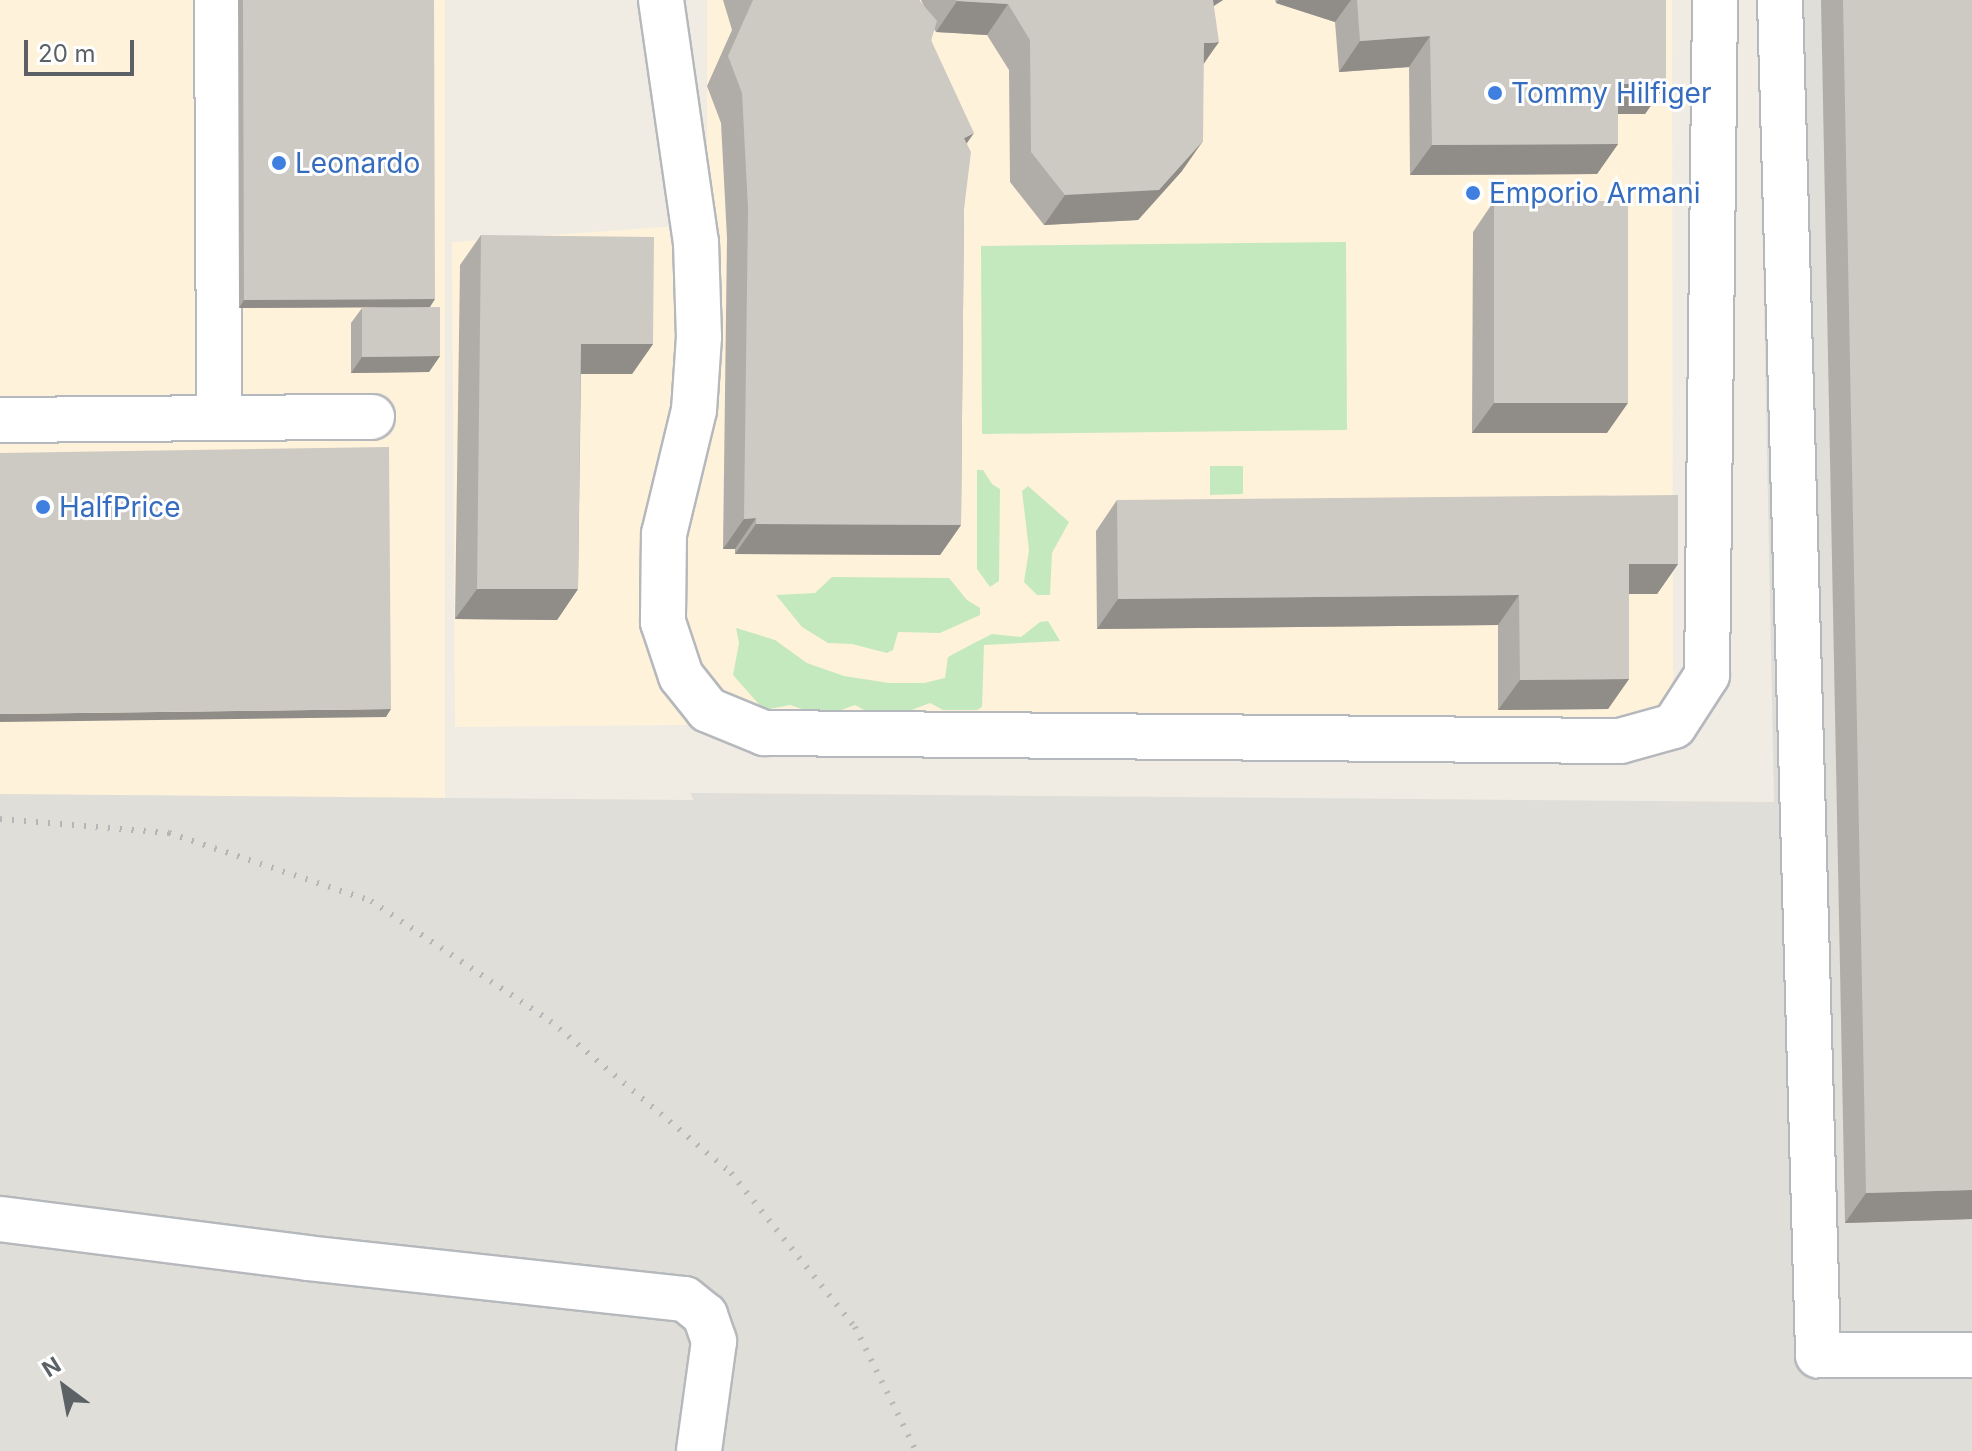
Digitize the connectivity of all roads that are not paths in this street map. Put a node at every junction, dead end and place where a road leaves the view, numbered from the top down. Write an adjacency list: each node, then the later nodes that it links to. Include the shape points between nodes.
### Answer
1 (217, 0): 6 (lane)
2 (661, 0): 3 (lane, via 696,242 699,337 694,410 664,534 663,622 681,676 708,710 764,733 1620,741 1674,726 1707,675)
3 (1715, 0)
4 (1780, 0): 9 (lane, via 1818,1355)
5 (372, 417): 6 (lane)
6 (219, 418): 7 (lane)
7 (0, 420)
8 (0, 1219): 10 (lane, via 685,1299 705,1315 714,1341)
9 (1972, 1355)
10 (699, 1451)

